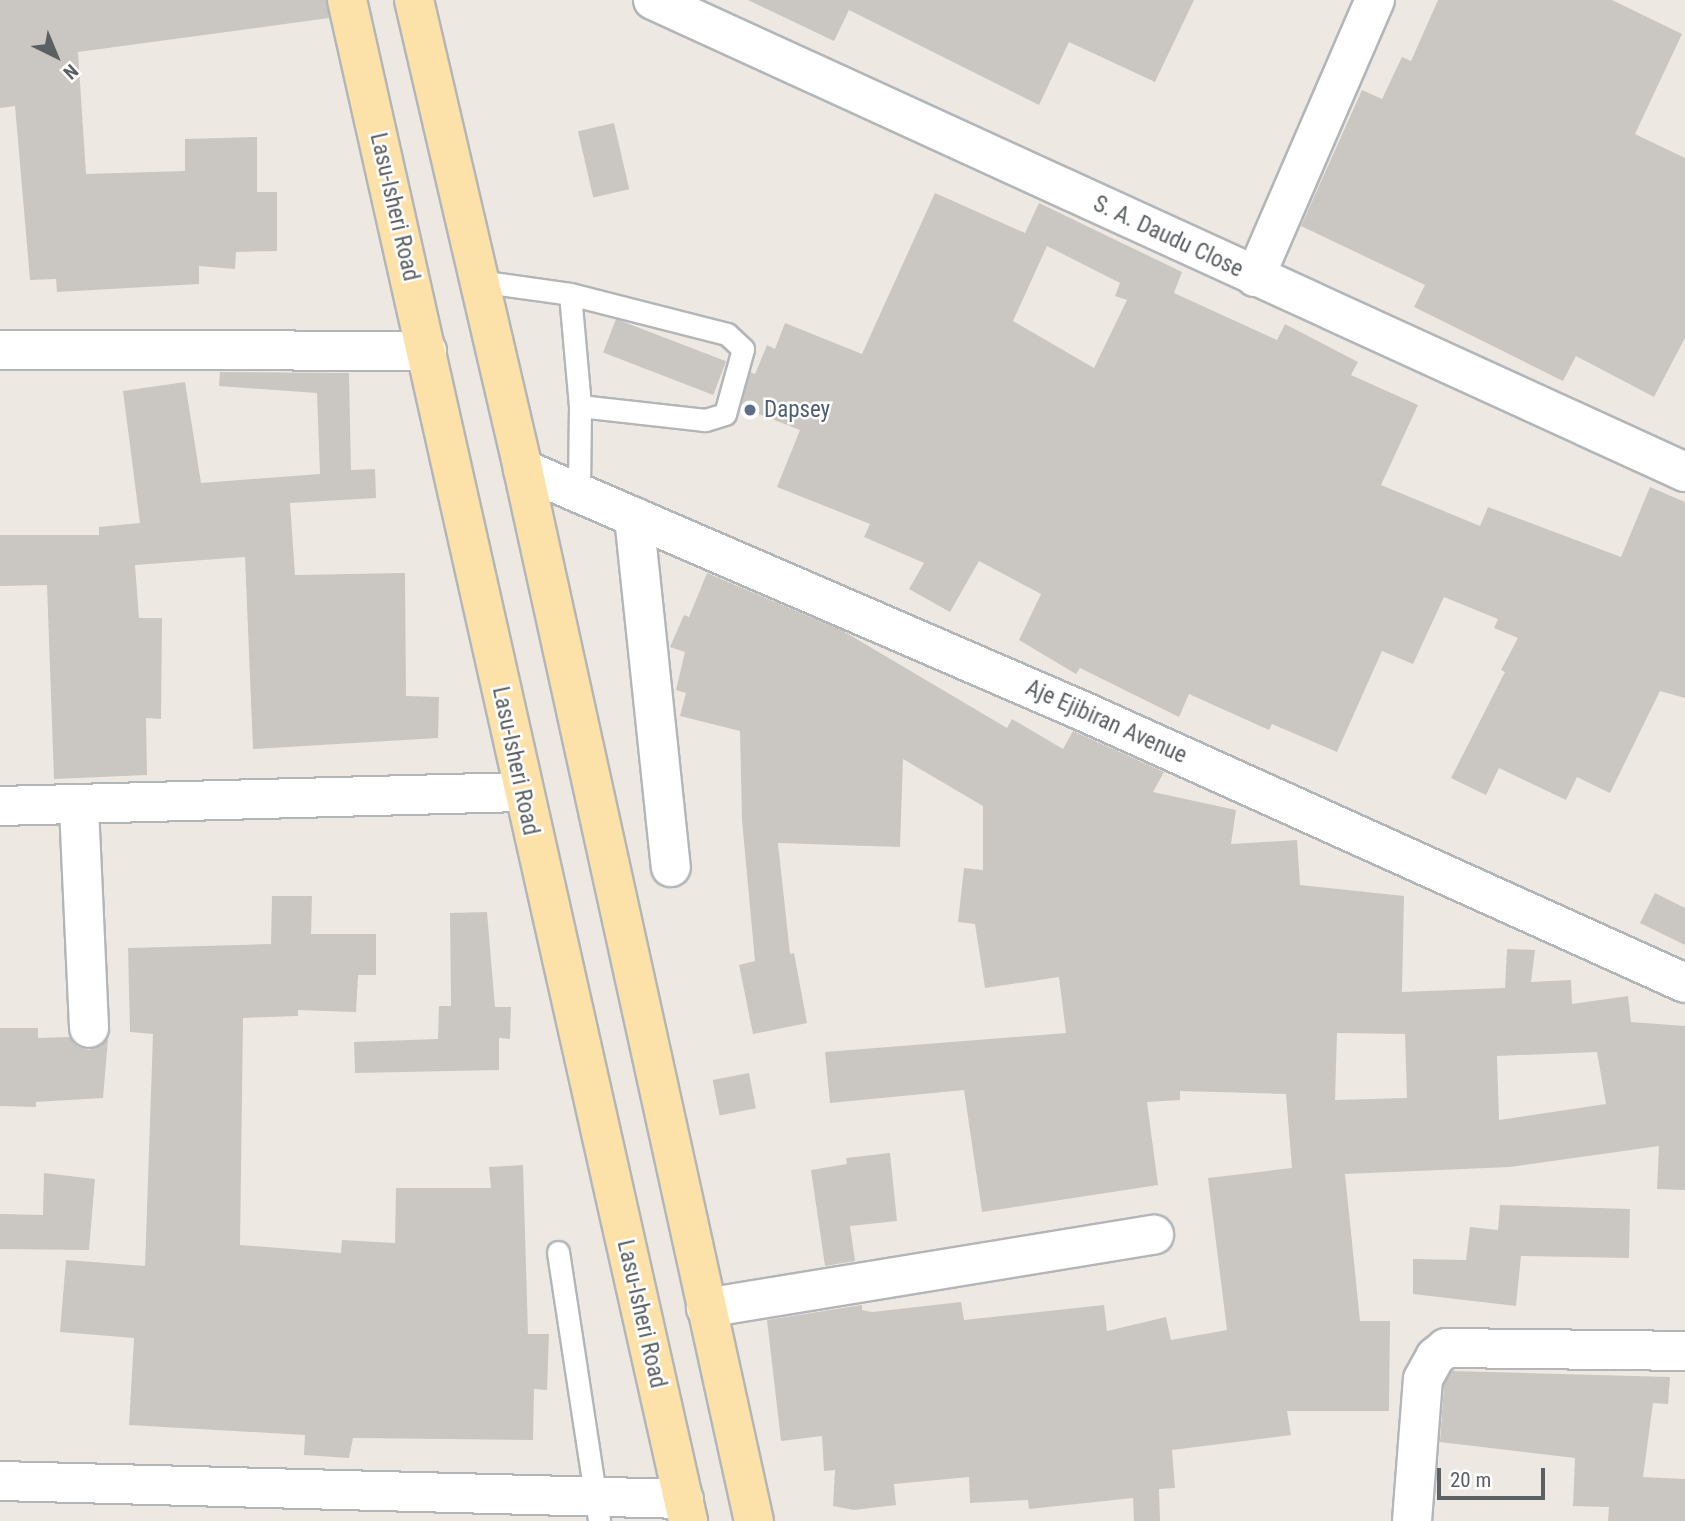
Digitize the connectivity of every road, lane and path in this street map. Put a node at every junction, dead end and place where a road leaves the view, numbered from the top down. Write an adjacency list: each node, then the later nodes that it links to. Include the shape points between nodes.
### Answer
1 (347, 0): 9 (main road, Lasu-Isheri Road)
2 (414, 0): 6 (main road)
3 (653, 0): 5 (street, S. A. Daudu Close)
4 (1375, 0): 5 (street)
5 (1255, 277): 12 (street, S. A. Daudu Close)
6 (478, 281): 7 (lane); 11 (main road)
7 (569, 294): 10 (lane); 10 (lane, via 727,334 743,349 725,414 705,420)
8 (0, 350): 9 (street)
9 (427, 351): 15 (main road, Lasu-Isheri Road)
10 (580, 406): 13 (lane)
11 (523, 469): 13 (street, Aje Ejibiran Avenue); 23 (main road)
12 (1685, 472)
13 (579, 493): 14 (street, Aje Ejibiran Avenue)
14 (635, 517): 18 (street); 19 (street, Aje Ejibiran Avenue, via 1087,713)
15 (522, 792): 17 (street); 27 (main road, Lasu-Isheri Road)
16 (0, 806): 17 (street)
17 (79, 807): 20 (street)
18 (671, 867)
19 (1685, 983)
20 (89, 1028)
21 (1154, 1235): 23 (street)
22 (558, 1252): 26 (lane)
23 (706, 1308): 28 (main road)
24 (1685, 1351): 29 (street, via 1446,1348 1423,1379)
25 (0, 1481): 26 (street)
26 (597, 1509): 27 (street)
27 (686, 1510)
28 (754, 1521)
29 (1412, 1521)

